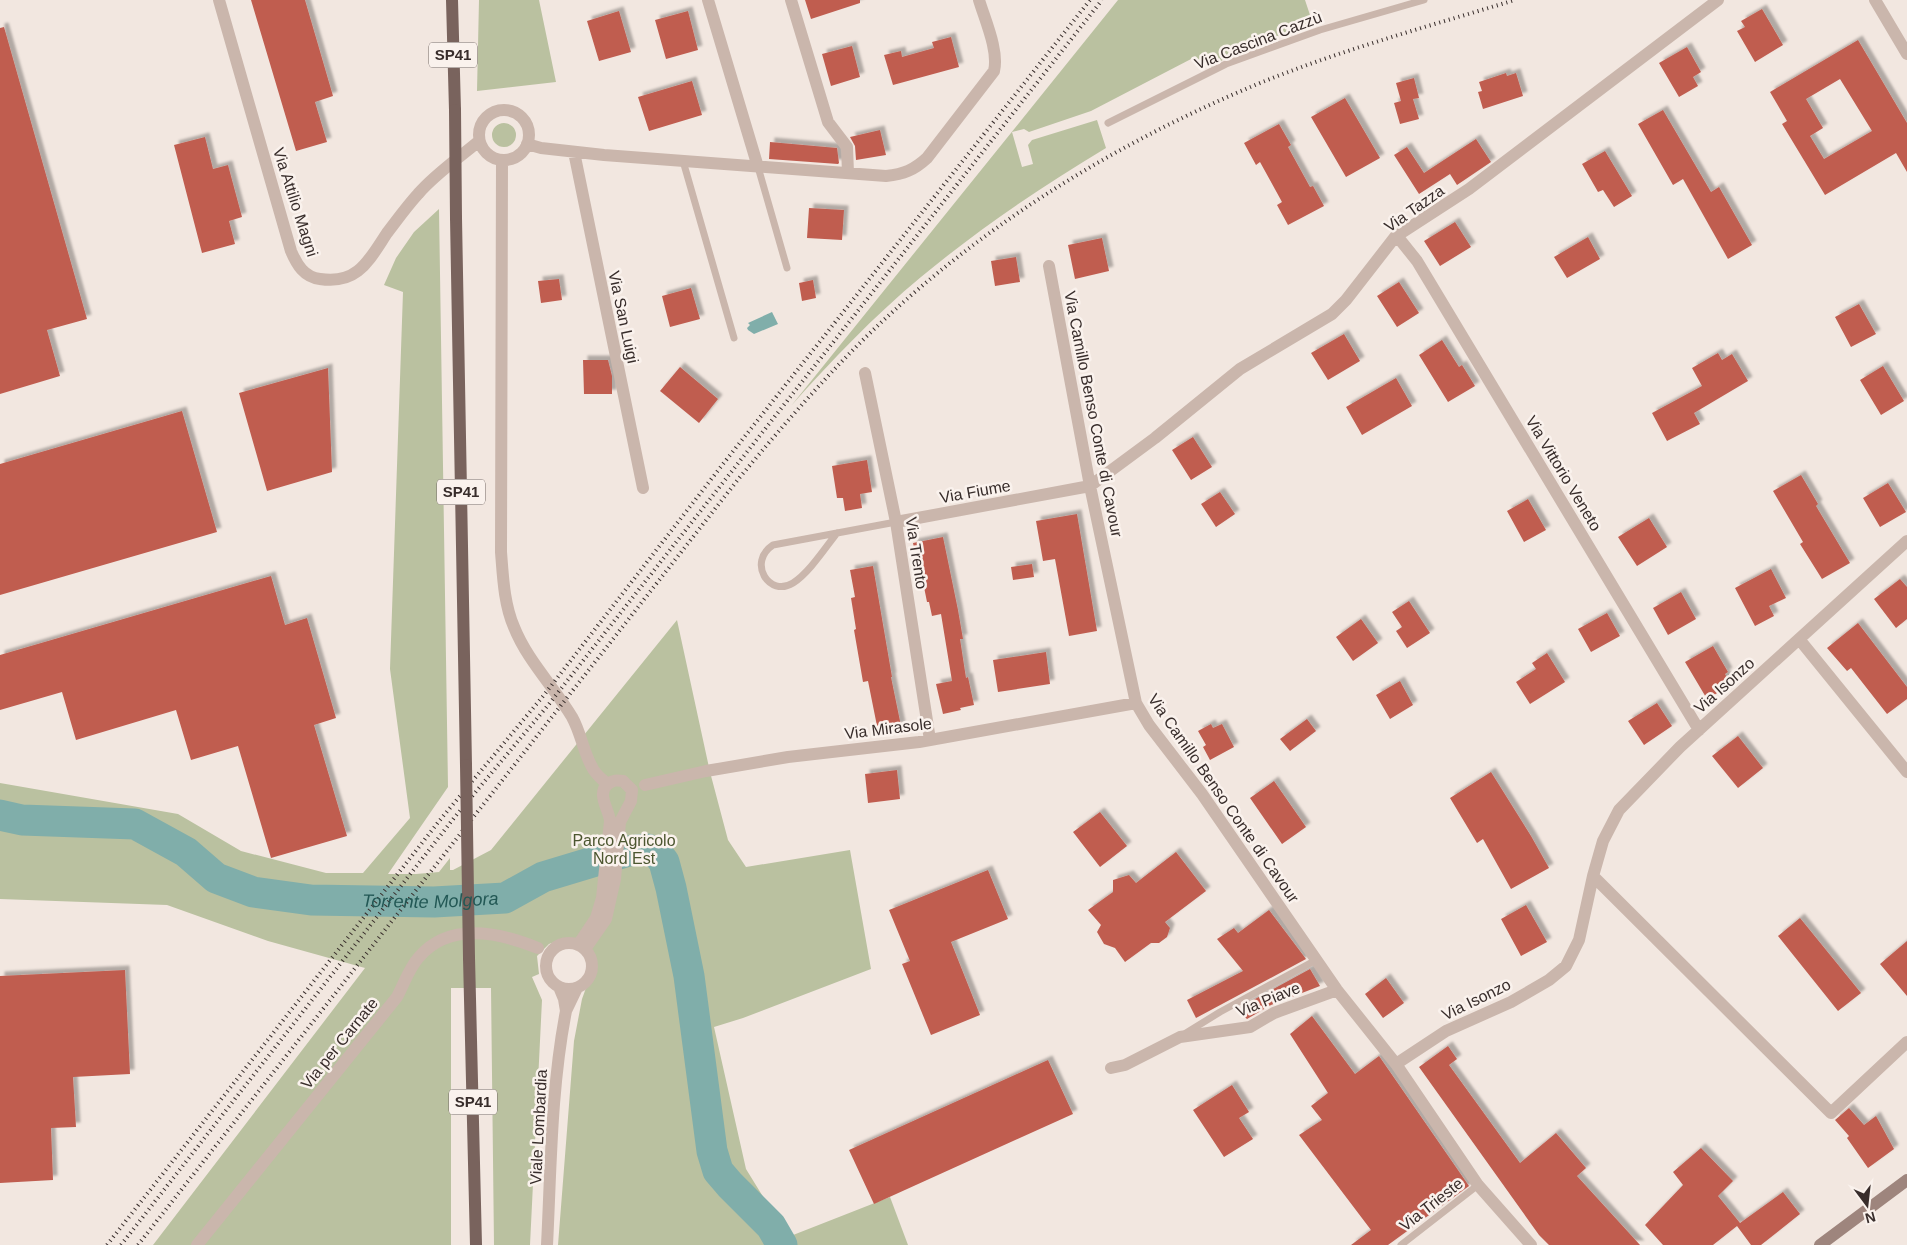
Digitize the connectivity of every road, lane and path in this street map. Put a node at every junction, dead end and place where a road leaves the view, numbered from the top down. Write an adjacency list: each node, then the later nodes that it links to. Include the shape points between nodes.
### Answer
1 (218, 0): 11 (street, Via Attilio Magni, via 291,251 300,269 314,278 342,279 354,275 371,259 419,192)
2 (452, 0): 55 (main road, SP41, bridge)
3 (708, 0): 16 (street)
4 (791, 0): 17 (street, via 828,122 847,147)
5 (979, 0): 17 (street, via 994,49 994,71 927,158 915,168 886,176)
6 (1424, 0): 10 (lane, Via Cascina Cazzù, via 1320,30 1226,64)
7 (1718, 0): 18 (street, Via Tazza, via 1469,189)
8 (1875, 0): 9 (street)
9 (1907, 54)
10 (1108, 123)
11 (479, 142): 12 (street, via 480,124 492,112 501,109 510,110 524,120 528,128); 14 (street, via 488,154)
12 (527, 144): 13 (street); 14 (street, via 517,156)
13 (574, 152): 15 (street); 24 (street, Via San Luigi)
14 (502, 160): 34 (street, via 500,552 506,598 514,629 572,718 593,769)
15 (684, 161): 16 (street); 21 (lane)
16 (758, 167): 17 (street); 20 (lane)
17 (848, 173)
18 (1395, 237): 23 (street, Via Tazza, via 1332,314 1240,370); 30 (street, Via Vittorio Veneto, via 1417,261)
19 (1049, 266): 23 (street, Via Camillo Benso Conte di Cavour)
20 (787, 268)
21 (734, 338)
22 (865, 373): 25 (street, Via Trento)
23 (1090, 486): 25 (street, Via Fiume); 29 (street, Via Camillo Benso Conte di Cavour)
24 (643, 488)
25 (896, 522): 26 (lane, Via Fiume); 31 (street, Via Trento)
26 (837, 533): 26 (lane, Via Fiume, via 773,545 761,559 768,581 783,587 792,584)
27 (1907, 542): 28 (street, Via Isonzo)
28 (1799, 639): 30 (street, Via Isonzo); 32 (street)
29 (1136, 703): 31 (street, Via Mirasole); 42 (street, Via Camillo Benso Conte di Cavour)
30 (1699, 730): 38 (street, Via Isonzo, via 1619,810 1603,841)
31 (930, 740): 35 (street, Via Mirasole, via 788,757)
32 (1907, 772)
33 (623, 781): 34 (street, Via Mirasole, via 615,780); 35 (street, Via Mirasole); 36 (street, via 630,786)
34 (608, 784): 37 (street, via 602,796)
35 (646, 785): 36 (street, Via Mirasole)
36 (632, 794): 37 (street, via 631,801)
37 (615, 822): 39 (street, via 606,919)
38 (1592, 876): 49 (street, via 1831,1112); 50 (street, Via Isonzo, via 1579,940 1566,966 1511,1002 1446,1031)
39 (582, 947): 41 (street, via 570,943); 45 (street, via 592,960 592,972 584,985)
40 (538, 948): 41 (street, Via per Carnate); 43 (street); 54 (street, Via per Carnate, via 512,938 479,933 457,935 426,950 411,968 397,997)
41 (555, 948): 43 (street)
42 (1316, 960): 46 (street, Via Camillo Benso Conte di Cavour); 48 (lane, Via Piave)
43 (547, 961): 44 (street, via 548,976)
44 (559, 987): 45 (street); 47 (street, Viale Lombardia)
45 (577, 988): 47 (street, Viale Lombardia)
46 (1336, 990): 48 (street, Via Piave, via 1274,1013 1250,1026); 50 (street, Via Camillo Benso Conte di Cavour)
47 (566, 1011): 56 (street, Viale Lombardia, via 556,1080)
48 (1180, 1037): 51 (street, Via Piave, via 1124,1065)
49 (1907, 1042)
50 (1396, 1064): 53 (street, Via Camillo Benso Conte di Cavour)
51 (1111, 1068)
52 (1907, 1180): 59 (main road)
53 (1478, 1185): 57 (lane, Via Trieste); 58 (street, Via Camillo Benso Conte di Cavour)
54 (197, 1245)
55 (476, 1245)
56 (547, 1245)
57 (1401, 1245)
58 (1531, 1245)
59 (1820, 1245)

